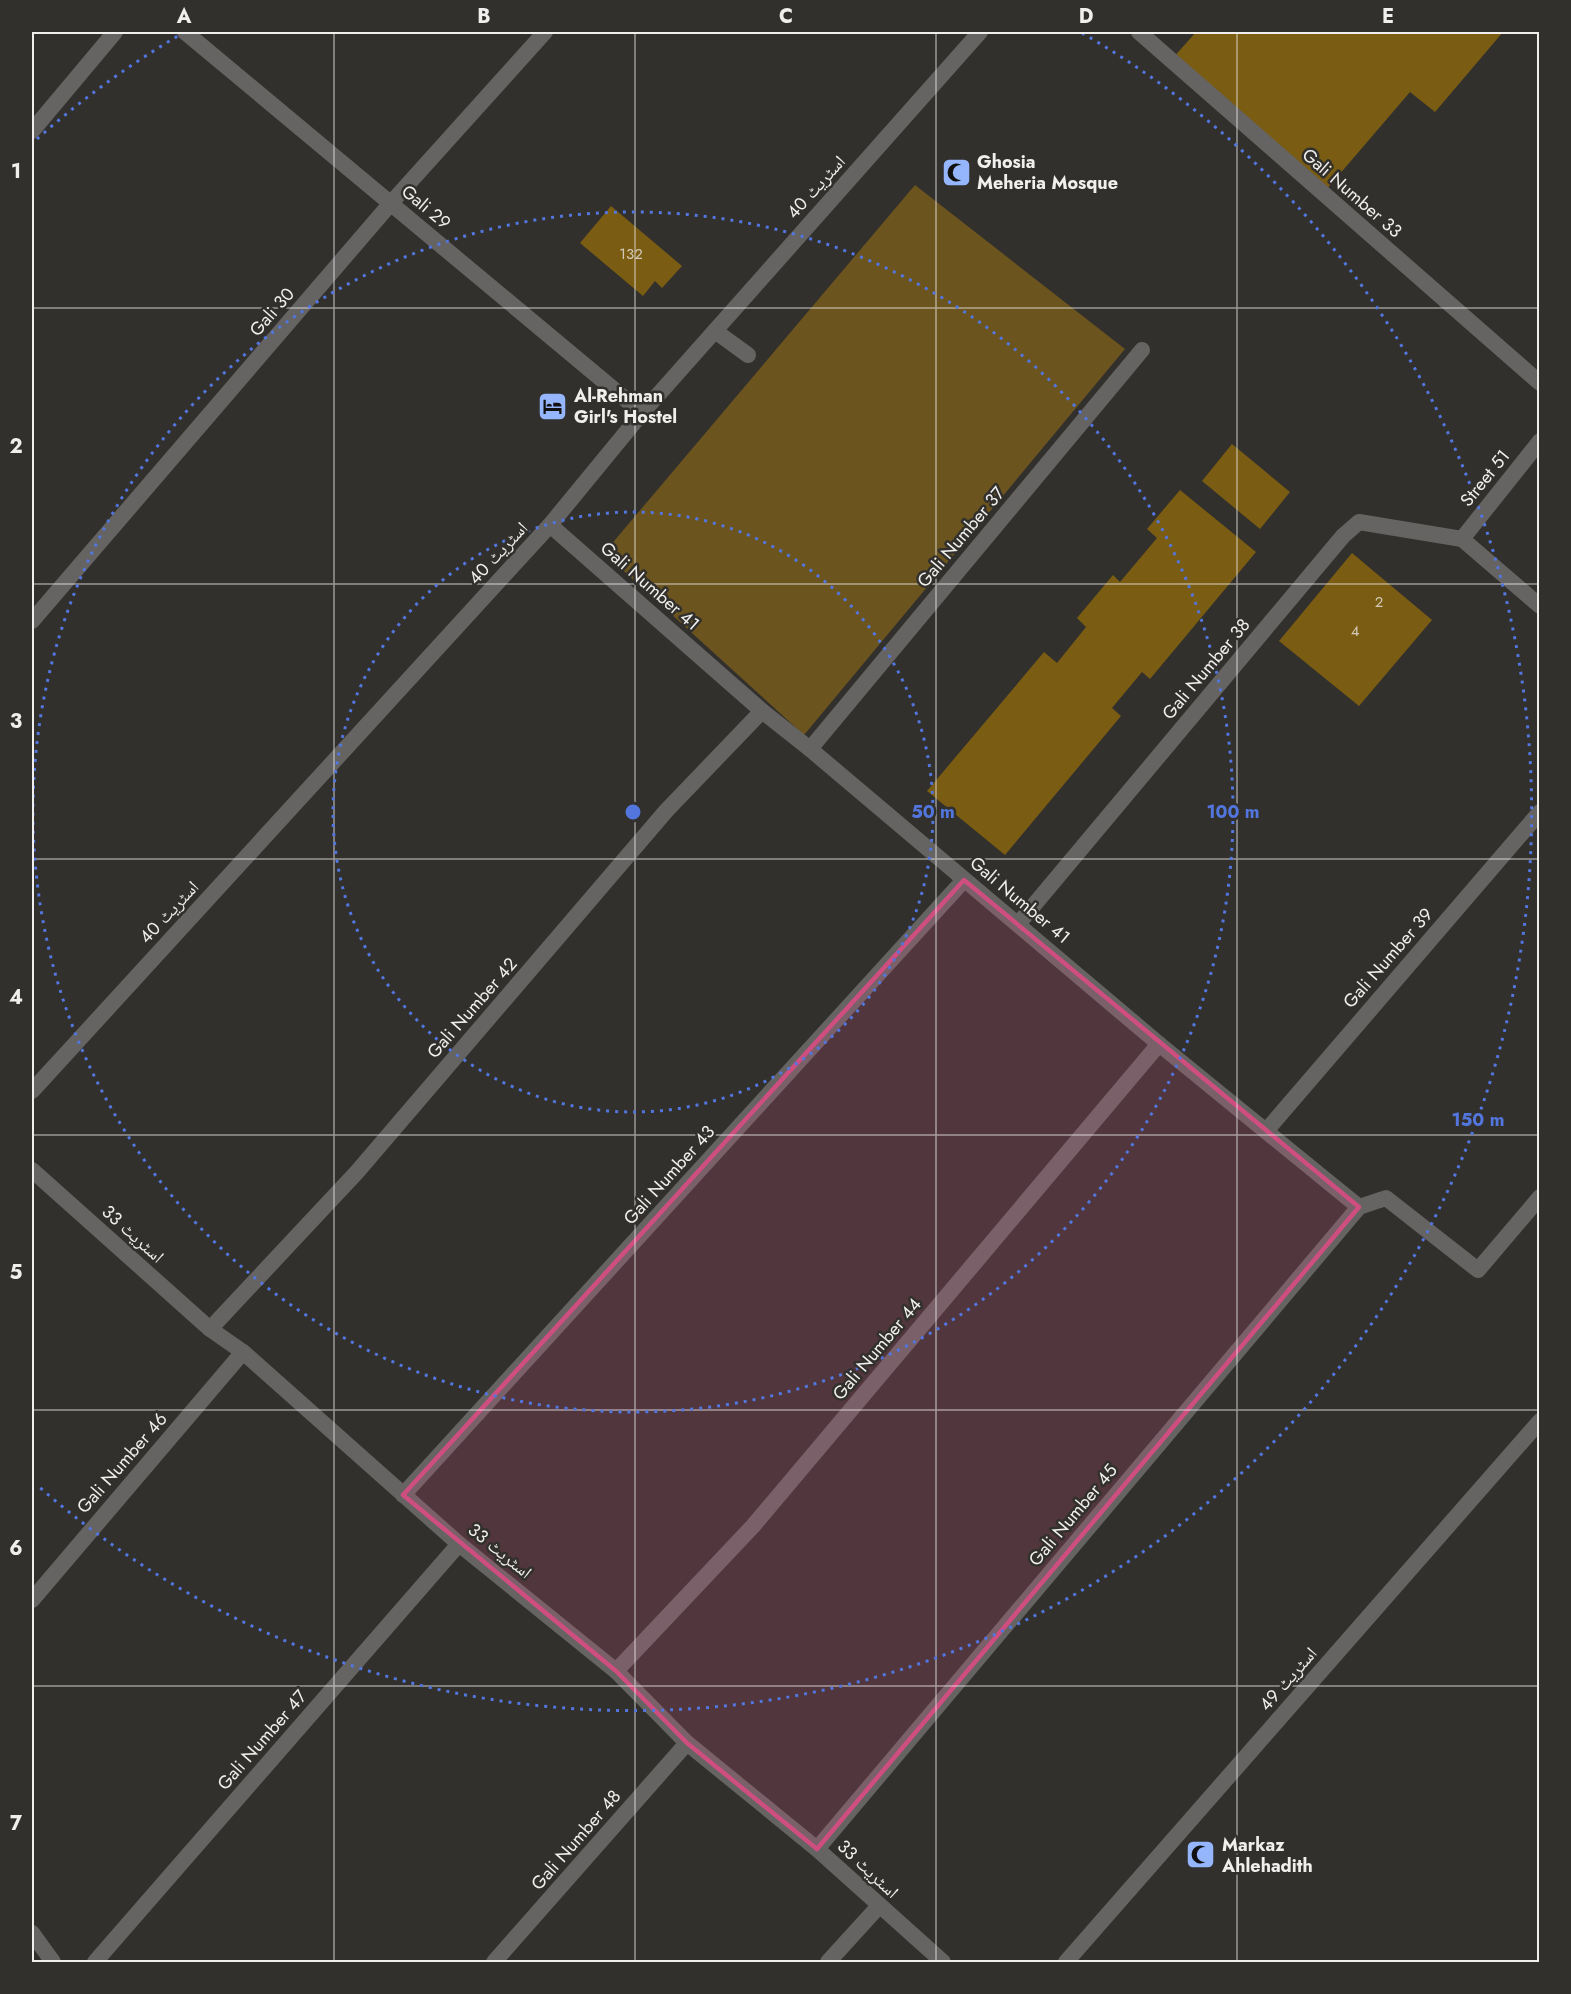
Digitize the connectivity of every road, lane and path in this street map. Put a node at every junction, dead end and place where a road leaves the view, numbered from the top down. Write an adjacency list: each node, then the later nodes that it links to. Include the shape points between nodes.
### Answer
1 (115, 32): 6 (street)
2 (185, 32): 7 (street, Gali 29)
3 (545, 32): 7 (street, Gali 30)
4 (980, 32): 8 (street, اسٹریٹ 40)
5 (1139, 32): 11 (street, Gali Number 33)
6 (32, 131)
7 (391, 203): 12 (street, Gali 29); 17 (street, Gali 30)
8 (715, 330): 10 (street); 12 (street, اسٹریٹ 40)
9 (1142, 350): 19 (street, Gali Number 37)
10 (748, 355)
11 (1539, 383)
12 (642, 413): 14 (street, اسٹریٹ 40)
13 (1539, 441): 15 (street, Street 51)
14 (550, 525): 18 (street, Gali Number 41); 24 (street, اسٹریٹ 40)
15 (1462, 539): 16 (street); 22 (street, Gali Number 38, via 1359,522 1343,536)
16 (1539, 606)
17 (32, 621)
18 (762, 711): 19 (street, Gali Number 41); 29 (street, Gali Number 42, via 666,811 357,1172)
19 (810, 749): 21 (street, Gali Number 41)
20 (1539, 812): 25 (street, Gali Number 39)
21 (964, 880): 22 (street, Gali Number 41); 32 (street, Gali Number 43)
22 (1018, 924): 23 (street, Gali Number 41)
23 (1159, 1044): 25 (street, Gali Number 41); 35 (street, Gali Number 44, via 753,1526)
24 (32, 1091)
25 (1266, 1131): 28 (street, Gali Number 41)
26 (32, 1170): 29 (street, اسٹریٹ 33)
27 (1539, 1197): 28 (street, via 1478,1270 1386,1198)
28 (1359, 1207): 37 (street, Gali Number 45)
29 (210, 1329): 30 (street, اسٹریٹ 33)
30 (243, 1352): 32 (street, اسٹریٹ 33); 34 (street, Gali Number 46)
31 (1539, 1422): 45 (street, اسٹریٹ 49)
32 (403, 1495): 33 (street, اسٹریٹ 33)
33 (459, 1544): 35 (street, اسٹریٹ 33); 41 (street, Gali Number 47)
34 (32, 1599)
35 (616, 1671): 36 (street, اسٹریٹ 33)
36 (687, 1743): 37 (street, اسٹریٹ 33); 42 (street, Gali Number 48)
37 (817, 1849): 38 (street, اسٹریٹ 33)
38 (879, 1906): 43 (street); 44 (street, اسٹریٹ 33)
39 (32, 1933): 40 (street)
40 (53, 1962)
41 (95, 1962)
42 (494, 1962)
43 (828, 1962)
44 (943, 1962)
45 (1066, 1962)

